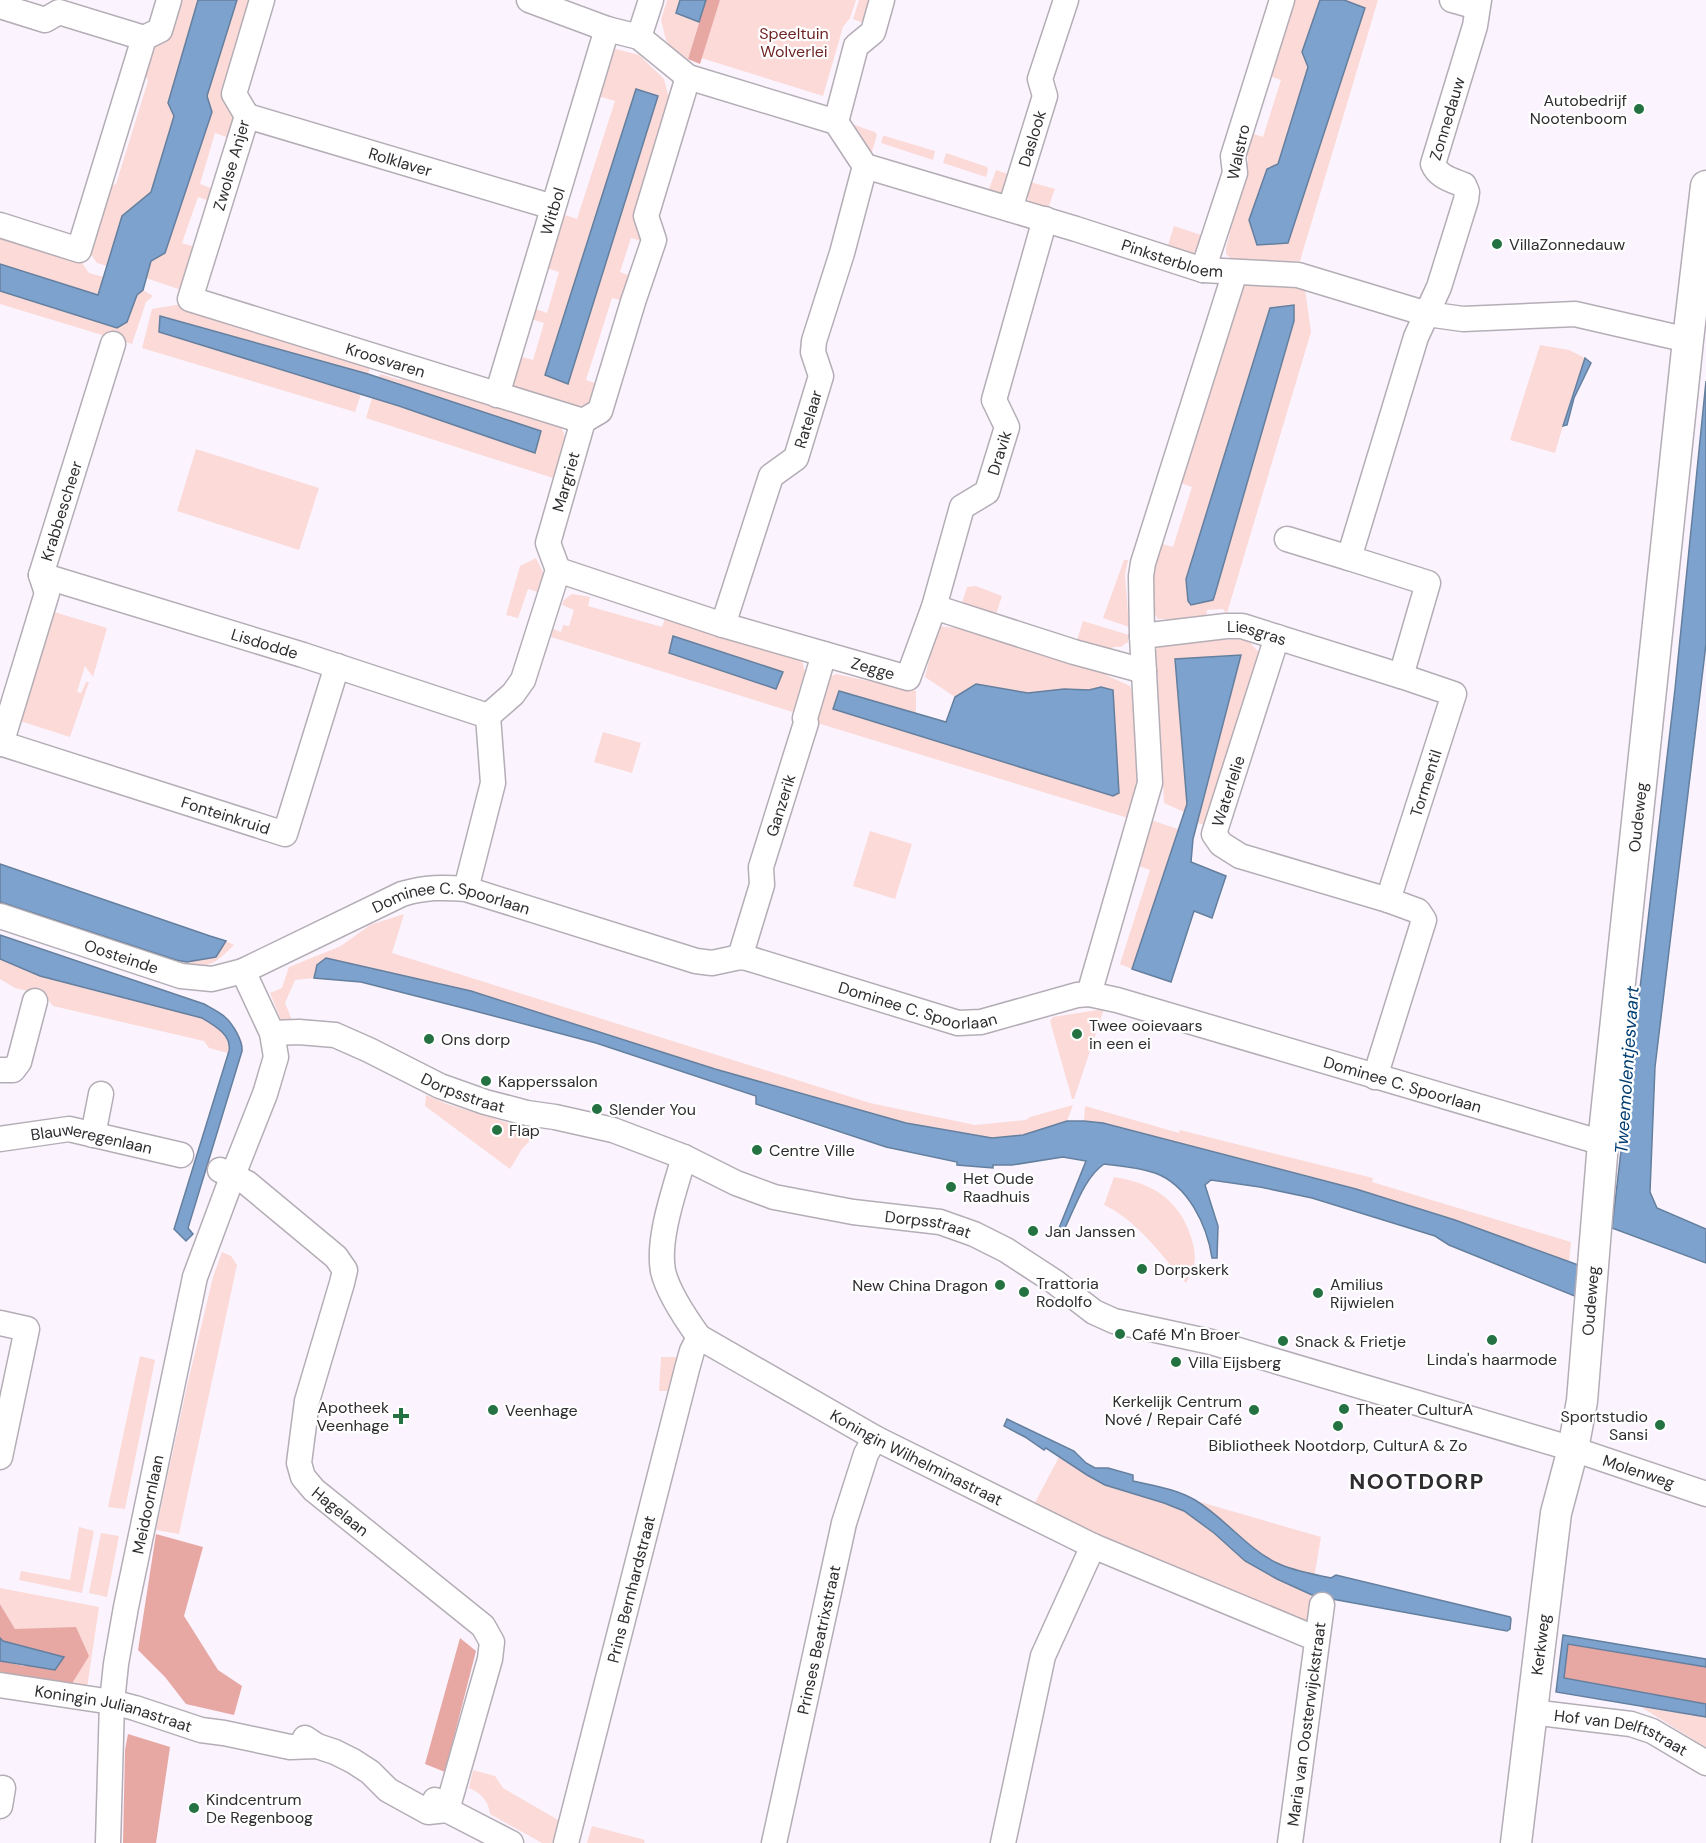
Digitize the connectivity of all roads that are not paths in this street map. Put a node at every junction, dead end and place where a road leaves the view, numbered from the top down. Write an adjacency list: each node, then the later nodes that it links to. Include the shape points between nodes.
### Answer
1 (169, 0): 13 (street, via 160,30)
2 (262, 0): 15 (street, Zwolse Anjer, via 234,94)
3 (529, 0): 11 (street)
4 (651, 0): 12 (street)
5 (882, 0): 16 (street, via 873,32 856,46)
6 (1066, 0): 20 (street, Daslook, via 1040,79 1046,96)
7 (1282, 0): 23 (street, Walstro, via 1233,156 1234,173)
8 (1452, 0): 9 (street, Zonnedauw)
9 (1478, 4): 26 (street, Zonnedauw, via 1475,26 1433,164 1441,175 1464,185 1466,200)
10 (0, 6): 13 (street, via 45,20 59,12)
11 (607, 29): 12 (street); 19 (street, Witbol)
12 (639, 37): 14 (street)
13 (144, 39): 22 (street, via 79,249)
14 (688, 77): 16 (street); 30 (street, Margriet, via 646,216 654,240 600,411)
15 (248, 116): 19 (street, Rolklaver); 25 (street, Zwolse Anjer)
16 (836, 122): 17 (street)
17 (866, 166): 20 (street, Pinksterbloem); 36 (street, Ratelaar, via 814,341 813,352 821,376 796,459 771,476)
18 (1706, 186): 27 (street, Oudeweg)
19 (554, 207): 29 (street, Witbol)
20 (1010, 209): 21 (street, Pinksterbloem)
21 (1045, 219): 23 (street, Pinksterbloem); 35 (street, Dravik, via 994,400 1007,427 987,492 962,507)
22 (0, 225)
23 (1203, 270): 24 (street, Pinksterbloem)
24 (1235, 272): 26 (street, Pinksterbloem, via 1298,275); 37 (street, via 1143,563)
25 (190, 299): 29 (street, Kroosvaren)
26 (1427, 314): 27 (street, Pinksterbloem, via 1463,319 1575,314); 32 (street, via 1416,337)
27 (1688, 340): 58 (street, Oudeweg)
28 (113, 345): 34 (street, Krabbescheer)
29 (497, 395): 30 (street, Kroosvaren)
30 (583, 421): 33 (street, Margriet, via 548,543)
31 (1287, 539): 32 (street)
32 (1349, 558): 42 (street, via 1428,583)
33 (558, 570): 36 (street, Zegge); 43 (street, via 523,680)
34 (41, 575): 40 (street, Lisdodde); 44 (street, Krabbescheer, via 47,592)
35 (934, 607): 39 (street, Zegge, via 908,678); 41 (street)
36 (723, 625): 39 (street, Zegge)
37 (1143, 636): 38 (street, Liesgras, via 1242,626); 41 (street)
38 (1276, 637): 42 (street, Liesgras); 46 (street, Waterlelie, via 1214,834 1221,844 1240,856)
39 (824, 654): 48 (street, Ganzerik, via 761,867 762,885)
40 (337, 666): 43 (street, Lisdodde); 44 (street, Fonteinkruid, via 285,834)
41 (1144, 671): 50 (street, via 1150,783)
42 (1401, 676): 46 (street, Tormentil, via 1454,693)
43 (488, 716): 45 (street, via 493,783)
44 (0, 744)
45 (466, 889): 48 (street, Dominee C. Spoorlaan, via 696,961 712,963); 49 (street, Dominee C. Spoorlaan, via 422,888 402,894)
46 (1388, 900): 54 (street, via 1418,911 1424,920)
47 (0, 916): 49 (street, Oosteinde, via 181,976 212,978)
48 (740, 957): 50 (street, Dominee C. Spoorlaan, via 958,1023 981,1022)
49 (243, 971): 52 (street, Meidoornlaan)
50 (1089, 994): 54 (street, Dominee C. Spoorlaan)
51 (35, 1001): 53 (street, via 19,1062 13,1070)
52 (272, 1034): 60 (street, Dorpsstraat, via 335,1035 440,1086 527,1113 612,1130); 61 (street, Meidoornlaan, via 275,1064 265,1094)
53 (0, 1070)
54 (1376, 1077): 58 (street, Dominee C. Spoorlaan)
55 (101, 1094): 56 (street)
56 (93, 1135): 57 (street, Blauweregenlaan, via 69,1130); 59 (street, Blauweregenlaan)
57 (0, 1139)
58 (1603, 1143): 65 (street, Oudeweg, via 1582,1401)
59 (181, 1155)
60 (684, 1156): 63 (street, Koningin Wilhelminastraat, via 661,1252 664,1273 681,1311); 65 (street, Dorpsstraat, via 736,1183 774,1197 853,1212 940,1222 974,1234 1006,1250 1094,1312 1114,1321 1211,1342)
61 (226, 1173): 72 (street, Meidoornlaan, via 195,1277 126,1607); 75 (street, Hagelaan, via 247,1183 336,1257 345,1270 307,1401 299,1463 303,1477 483,1626 492,1642)
62 (0, 1323): 66 (street, via 27,1329)
63 (699, 1336): 64 (street, Koningin Wilhelminastraat); 78 (street, Prins Bernhardstraat, via 687,1369)
64 (874, 1438): 68 (street, Koningin Wilhelminastraat); 79 (street, Prinses Beatrixstraat, via 844,1523)
65 (1573, 1449): 67 (street, Molenweg); 73 (street, Kerkweg, via 1556,1513)
66 (0, 1457)
67 (1706, 1494)
68 (1093, 1546): 70 (street, Koningin Wilhelminastraat); 80 (street, via 1043,1656)
69 (1322, 1605): 70 (street, Maria van Oosterwijckstraat)
70 (1317, 1639): 81 (street, Maria van Oosterwijckstraat)
71 (0, 1685): 72 (street, Koningin Julianastraat)
72 (112, 1702): 75 (street, Koningin Julianastraat, via 201,1730 224,1733 262,1727 299,1735 370,1772 386,1773); 76 (street, Meidoornlaan)
73 (1531, 1712): 74 (street, Hof van Delftstraat, via 1631,1724 1652,1731); 82 (street, Kerkweg)
74 (1706, 1763)
75 (447, 1810): 77 (street, Koningin Julianastraat)
76 (108, 1843)
77 (511, 1843)
78 (566, 1843)
79 (774, 1843)
80 (1003, 1843)
81 (1290, 1843)
82 (1516, 1843)

